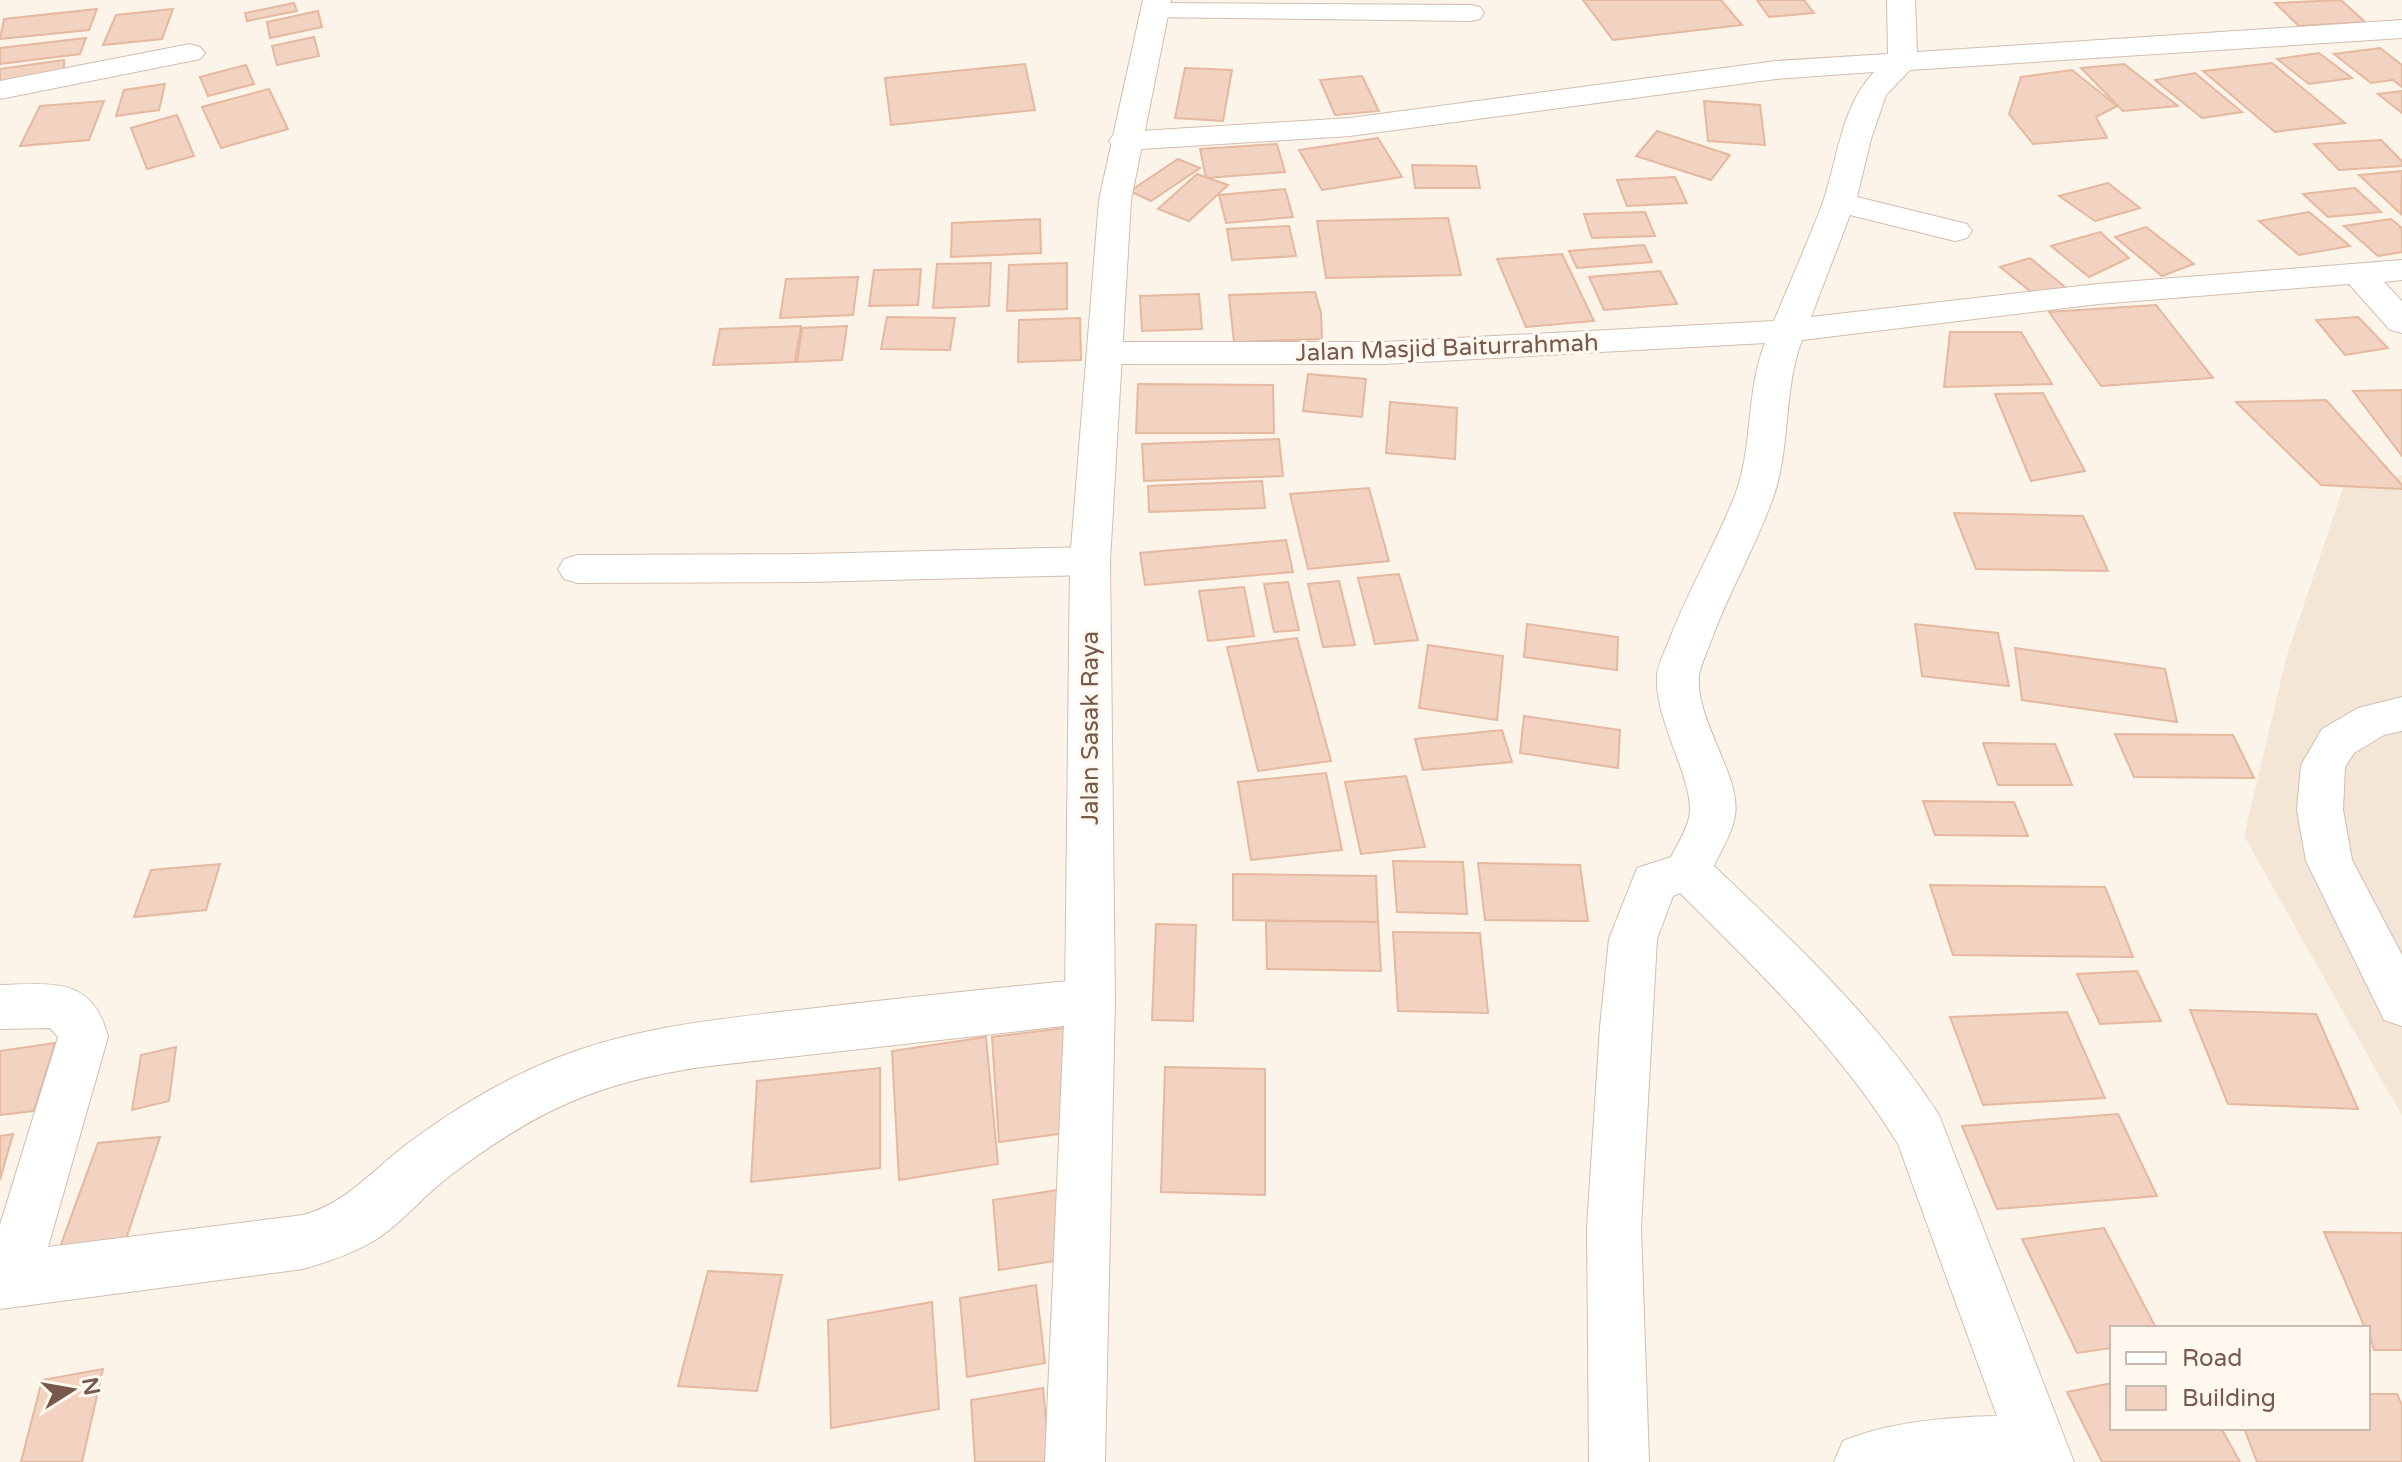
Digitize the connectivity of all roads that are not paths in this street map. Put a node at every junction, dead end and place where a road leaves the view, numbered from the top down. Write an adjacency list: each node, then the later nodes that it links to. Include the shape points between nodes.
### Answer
1 (1901, 0): 6 (street)
2 (1156, 5): 3 (street); 8 (street, Jalan Sasak Raya)
3 (1470, 13)
4 (2402, 29): 6 (street)
5 (190, 53): 7 (street)
6 (1903, 60): 8 (street, via 1697,79 1350,127); 9 (street, via 1872,92)
7 (0, 90)
8 (1125, 141): 15 (street, Jalan Sasak Raya, via 1115,200)
9 (1839, 202): 10 (street); 14 (street)
10 (1955, 231)
11 (2402, 270): 12 (street, Jalan Masjid Baiturrahmah)
12 (2358, 274): 13 (street); 14 (street, Jalan Masjid Baiturrahmah, via 2098,294)
13 (2402, 322)
14 (1788, 331): 15 (street, Jalan Masjid Baiturrahmah, via 1384,353); 19 (street, via 1771,386 1761,474 1678,673 1678,693 1713,798 1712,818)
15 (1106, 353): 16 (street, Jalan Sasak Raya)
16 (1090, 561): 17 (street); 20 (street, Jalan Sasak Raya)
17 (578, 569)
18 (2402, 714): 21 (street, via 2373,720 2338,741 2323,765 2320,810 2329,861)
19 (1688, 871): 24 (street, via 1848,1030 1898,1093 1920,1132); 26 (street, via 1654,882 1633,939 1614,1227)
20 (1090, 1001): 23 (street, via 744,1039 607,1063 521,1099 472,1129 344,1230 303,1242); 25 (street, Jalan Sasak Raya)
21 (2402, 1004)
22 (0, 1007): 23 (street, via 57,1006 79,1020 83,1037)
23 (5, 1281)
24 (2040, 1454): 27 (street, via 1969,1446)
25 (1075, 1462)
26 (1619, 1462)
27 (1864, 1462)

